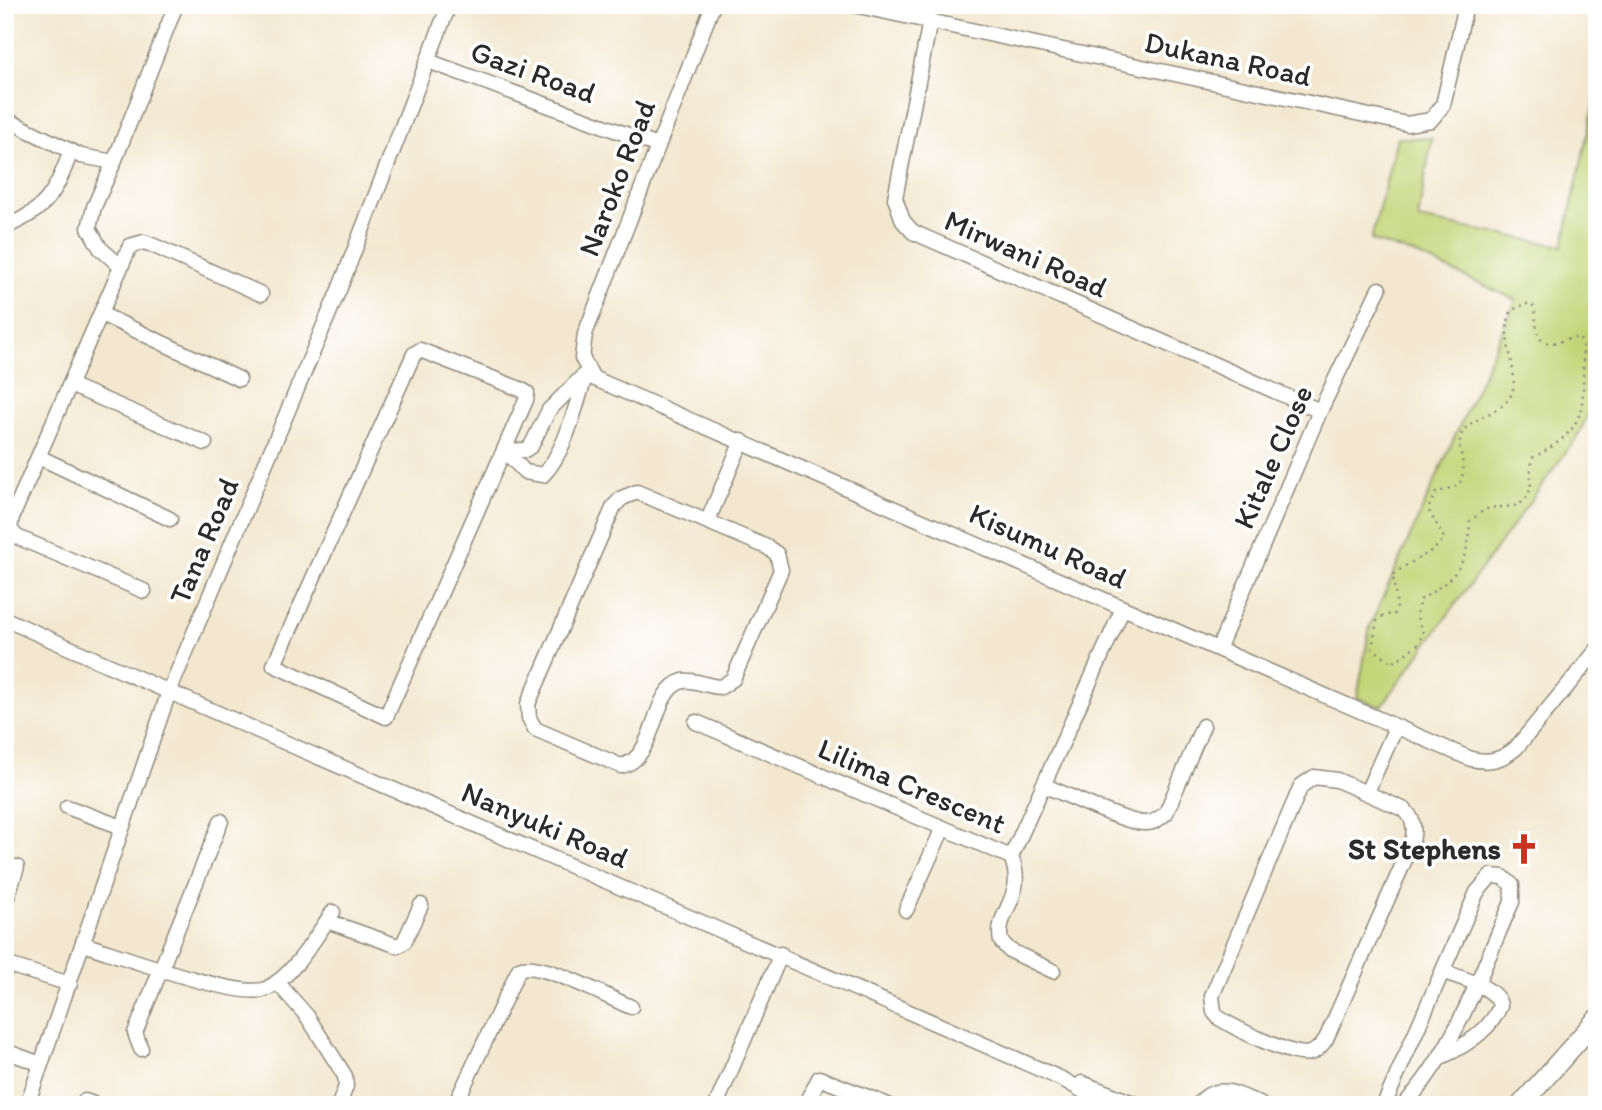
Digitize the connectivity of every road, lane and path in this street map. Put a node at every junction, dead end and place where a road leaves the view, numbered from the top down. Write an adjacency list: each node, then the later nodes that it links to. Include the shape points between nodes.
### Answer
1 (176, 5): 11 (street)
2 (449, 5): 7 (street, Tana Road)
3 (713, 5): 9 (street, Naroko Road)
4 (854, 5): 6 (street, Dukana Road)
5 (1466, 5): 6 (street, Dukana Road, via 1443,105 1431,120 1416,124)
6 (930, 21): 22 (street, Mirwani Road, via 895,198 903,221 913,232)
7 (428, 61): 9 (street, Gazi Road); 35 (street, Tana Road, via 341,285)
8 (5, 119): 10 (street)
9 (658, 146): 17 (street, Naroko Road, via 585,334 581,352)
10 (76, 154): 11 (street); 12 (street, via 48,200 33,214)
11 (114, 162): 13 (street, via 89,228 100,248)
12 (5, 227)
13 (119, 265): 15 (street, via 130,246 144,242); 16 (street)
14 (1379, 289): 22 (street, Kitale Close)
15 (261, 294)
16 (101, 314): 18 (street); 19 (street)
17 (587, 371): 20 (street); 21 (street); 23 (street, Kisumu Road, via 609,386)
18 (239, 379)
19 (70, 385): 24 (street); 26 (street)
20 (554, 403): 21 (street); 25 (street, via 531,446)
21 (573, 410): 25 (street, via 543,475 525,471)
22 (1320, 411): 32 (street, Kitale Close)
23 (742, 440): 28 (street); 30 (street, Kisumu Road)
24 (205, 443)
25 (505, 451): 25 (street, via 386,717 274,665 414,354 428,350 527,393)
26 (39, 457): 27 (street); 29 (street, via 12,517 13,535)
27 (170, 519)
28 (708, 520): 28 (street, via 637,492 614,506 530,697 529,718 535,729 612,764 628,765 643,748 664,698 674,686 690,681 721,687 733,678 779,578 780,561 767,547)
29 (144, 591)
30 (1123, 608): 32 (street, Kisumu Road); 39 (street, Lilima Crescent)
31 (5, 619): 35 (street, Nanyuki Road)
32 (1219, 648): 38 (street, Kisumu Road)
33 (1597, 650): 38 (street, Kisumu Road, via 1529,734 1508,754 1491,761 1458,755)
34 (1393, 663): 34 (path, via 1418,644 1423,633 1416,615 1420,600 1449,582 1466,558 1471,521 1487,509 1516,507 1525,499 1531,490 1532,458 1551,449 1578,425 1583,404 1583,344 1579,338 1541,340 1532,304 1512,310 1505,325 1513,390 1506,402 1467,426 1460,437 1464,475 1459,485 1436,493 1427,509 1444,538 1393,575 1397,609 1377,621 1371,648)
35 (169, 692): 43 (street, Tana Road); 51 (street, Nanyuki Road)
36 (695, 723): 44 (street, Lilima Crescent)
37 (1203, 726): 39 (street, via 1166,813 1154,821 1129,819)
38 (1396, 727): 40 (street)
39 (1043, 785): 45 (street, Lilima Crescent)
40 (1367, 792): 40 (street, via 1405,810 1413,822 1413,839 1326,1039 1312,1053 1295,1053 1219,1018 1212,1005 1215,985 1304,780 1323,777)
41 (66, 807): 43 (street)
42 (221, 821): 53 (street)
43 (122, 827): 50 (street, Tana Road)
44 (943, 828): 45 (street, Lilima Crescent); 49 (street)
45 (1011, 857): 54 (street, via 1017,870 1016,888 1000,930 1001,941 1009,950)
46 (17, 867): 47 (street)
47 (5, 904)
48 (421, 905): 56 (street, via 398,946 330,917)
49 (906, 909)
50 (83, 944): 53 (street); 57 (street, Tana Road)
51 (781, 954): 65 (street, Nanyuki Road); 69 (street)
52 (5, 964): 57 (street)
53 (164, 968): 56 (street, via 252,992); 61 (street, via 135,1033)
54 (1053, 971)
55 (1444, 972): 58 (street); 58 (street, via 1481,884 1491,876 1503,877 1512,885 1512,902); 76 (street)
56 (277, 982): 67 (street, via 307,1016 345,1076)
57 (70, 984): 64 (street, Tana Road)
58 (1475, 984): 63 (street); 63 (street, via 1500,1001 1499,1011 1473,1039)
59 (631, 1007): 68 (street, via 525,965 514,974)
60 (1597, 1019): 78 (main road)
61 (141, 1049)
62 (5, 1051): 64 (street)
63 (1440, 1058): 77 (street)
64 (41, 1064): 66 (street, Tana Road)
65 (1064, 1080): 72 (street, Nanyuki Road); 73 (street, Nanyuki Road)
66 (27, 1105)
67 (339, 1105)
68 (455, 1105)
69 (716, 1105)
70 (806, 1105): 71 (street, via 819,1078)
71 (888, 1105)
72 (1107, 1105)
73 (1138, 1105)
74 (1198, 1105): 75 (street, via 1209,1094 1224,1090)
75 (1261, 1105)
76 (1384, 1105)
77 (1404, 1105)
78 (1521, 1105)

